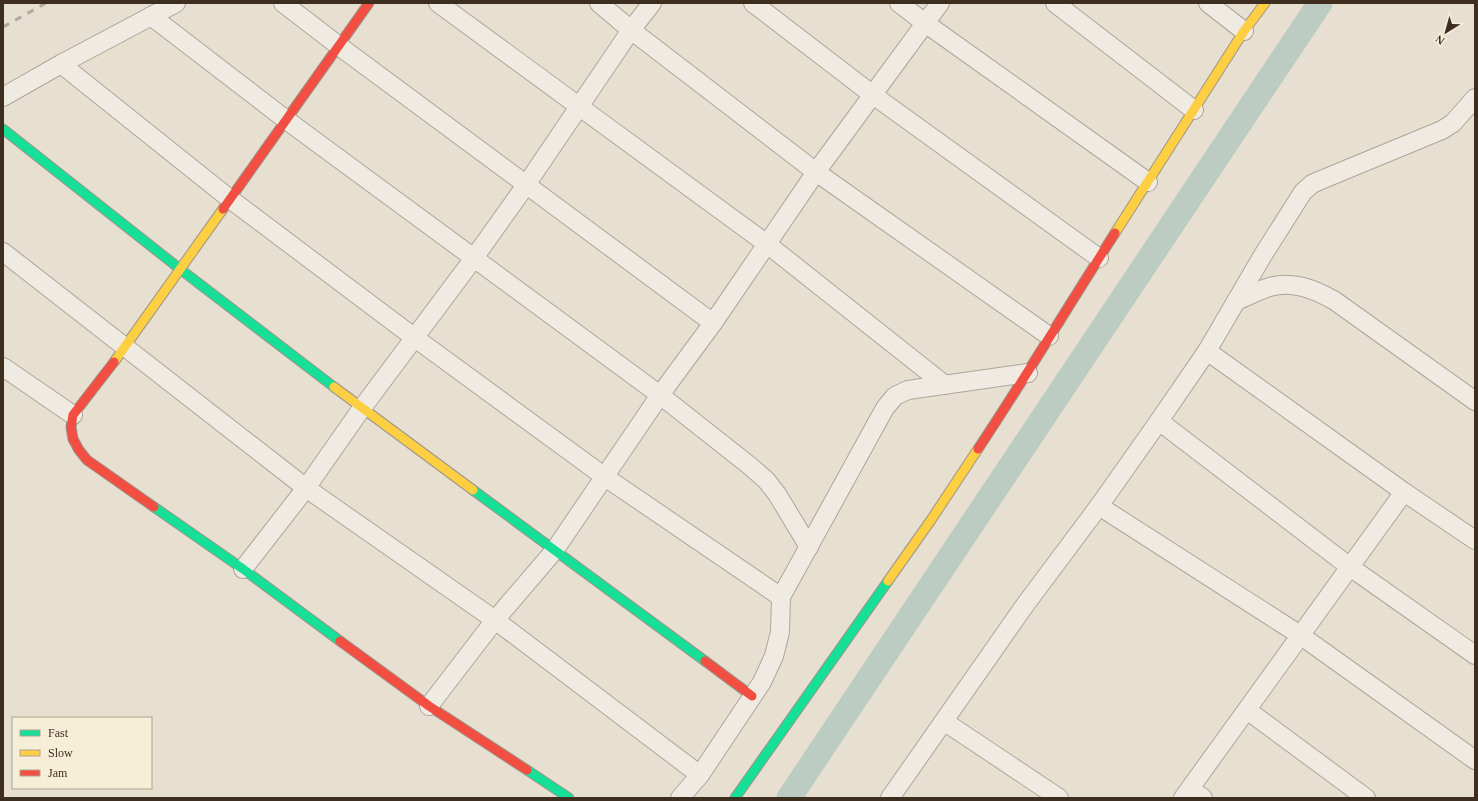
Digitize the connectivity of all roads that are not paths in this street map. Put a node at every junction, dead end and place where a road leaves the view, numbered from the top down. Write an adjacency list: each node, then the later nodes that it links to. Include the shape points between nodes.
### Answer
1 (176, 3): 13 (street)
2 (283, 3): 17 (street)
3 (369, 3): 17 (street)
4 (438, 3): 22 (street)
5 (599, 3): 15 (street)
6 (652, 3): 15 (street)
7 (753, 3): 19 (street)
8 (899, 3): 14 (street)
9 (940, 3): 14 (street)
10 (1055, 3): 23 (street)
11 (1208, 3): 16 (street)
12 (1265, 3): 16 (street)
13 (151, 16): 18 (street); 24 (street)
14 (925, 23): 19 (street); 27 (street)
15 (631, 30): 22 (street); 26 (street)
16 (1244, 31): 23 (street)
17 (339, 46): 24 (street); 28 (street)
18 (61, 64): 20 (street); 29 (street)
19 (873, 95): 26 (street); 33 (street)
20 (3, 97)
21 (1475, 98): 35 (street, via 1453,123 1442,130 1312,184 1303,192)
22 (579, 106): 28 (street); 30 (street)
23 (1194, 110): 27 (street)
24 (286, 119): 29 (street); 32 (street)
25 (3, 129): 34 (street)
26 (816, 172): 30 (street); 37 (street)
27 (1148, 182): 33 (street)
28 (526, 185): 32 (street); 36 (street)
29 (230, 199): 34 (street); 38 (street)
30 (767, 244): 36 (street); 43 (street)
31 (3, 252): 39 (street)
32 (474, 258): 38 (street); 44 (street)
33 (1099, 258): 37 (street)
34 (180, 269): 39 (street); 46 (street)
35 (1236, 301): 40 (street); 45 (street, via 1271,286 1294,285 1316,290)
36 (713, 323): 44 (street)
37 (1049, 336): 42 (street)
38 (415, 338): 46 (street); 49 (street)
39 (125, 347): 47 (street); 50 (street)
40 (1207, 351): 48 (street); 51 (street)
41 (3, 367): 47 (street)
42 (1028, 373): 43 (street); 71 (street, via 931,520)
43 (945, 385): 54 (street, via 908,390 895,396 885,408)
44 (660, 395): 49 (street); 54 (street, via 766,480)
45 (1475, 401)
46 (362, 408): 50 (street); 55 (street)
47 (73, 415): 57 (street, via 70,424 76,446 87,460)
48 (1159, 421): 52 (street); 56 (street)
49 (604, 477): 55 (street); 58 (street)
50 (306, 488): 57 (street); 59 (street)
51 (1404, 492): 53 (street); 56 (street)
52 (1099, 506): 60 (street); 65 (street, via 1025,605)
53 (1475, 540)
54 (809, 547): 58 (street)
55 (554, 551): 59 (street); 62 (street)
56 (1350, 567): 60 (street); 61 (street)
57 (244, 569): 63 (street)
58 (781, 597): 62 (street, via 780,632 774,656 762,682)
59 (494, 620): 63 (street); 67 (street)
60 (1300, 636): 64 (street); 66 (street)
61 (1475, 655)
62 (752, 696): 67 (street)
63 (429, 706): 69 (street)
64 (1247, 710): 68 (street); 74 (street)
65 (945, 722): 72 (street); 73 (street)
66 (1475, 760)
67 (700, 775): 70 (street)
68 (1192, 795)
69 (569, 798)
70 (680, 798)
71 (735, 798)
72 (890, 798)
73 (1059, 798)
74 (1366, 798)

